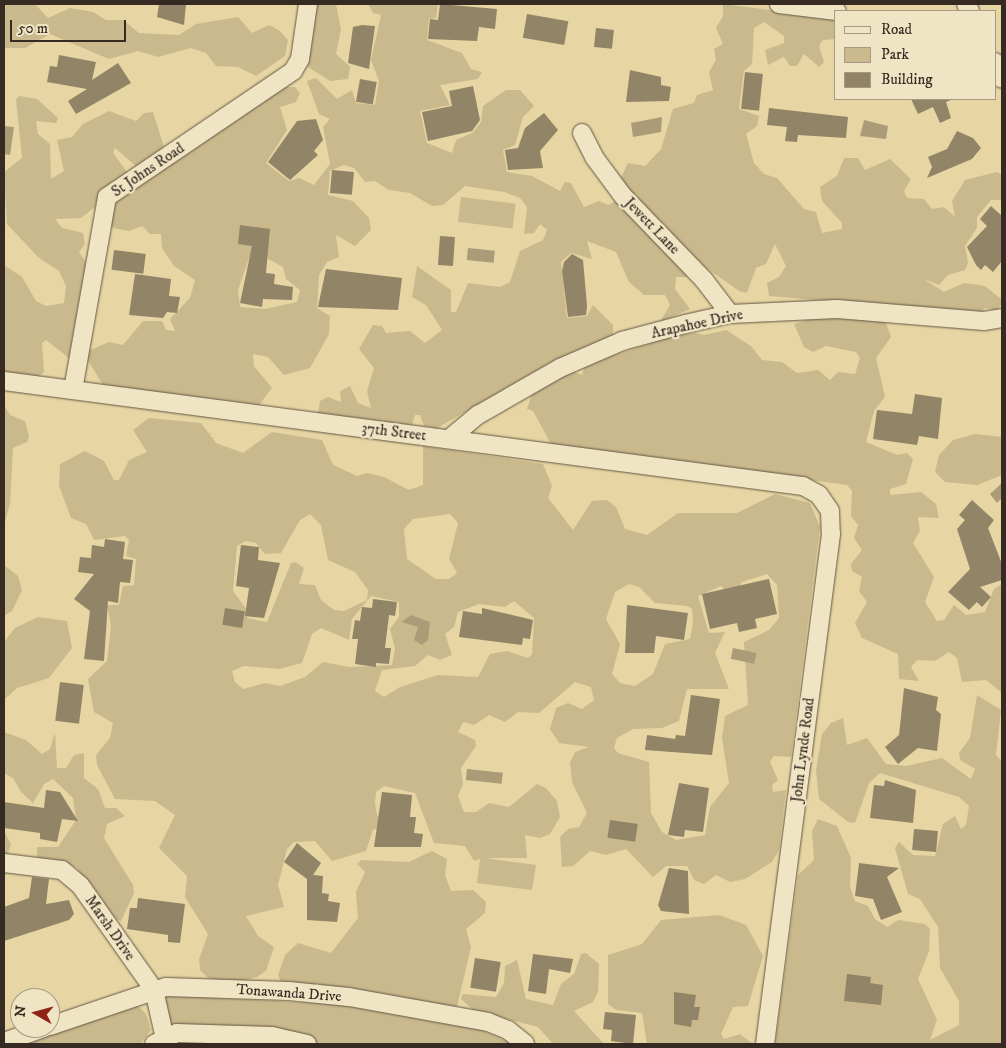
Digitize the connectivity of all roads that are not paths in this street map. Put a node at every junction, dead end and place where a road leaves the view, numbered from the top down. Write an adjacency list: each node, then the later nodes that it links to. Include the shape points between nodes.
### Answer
1 (308, 4): 10 (street, St Johns Road, via 300,59 293,71 107,197)
2 (779, 4): 3 (street)
3 (834, 11)
4 (996, 64): 5 (street)
5 (1002, 79)
6 (582, 132): 7 (street, Jewett Lane, via 594,157 623,196 704,280)
7 (730, 314): 8 (street, Arapahoe Drive, via 837,309 984,321); 11 (street, Arapahoe Drive, via 622,341 560,368 478,415)
8 (1002, 318)
9 (4, 382): 10 (street, 37th Street)
10 (73, 390): 11 (street, 37th Street)
11 (449, 439): 12 (street, 37th Street)
12 (785, 483): 19 (street, John Lynde Road, via 803,486 819,495 830,511 832,524)
13 (4, 863): 14 (street, Marsh Drive, via 62,870 80,885)
14 (154, 990): 15 (street, Tonawanda Drive); 16 (street); 18 (street, Tonawanda Drive, via 289,991 349,996 488,1022 508,1030)
15 (60, 1023)
16 (159, 1041): 17 (street, via 177,1033 272,1036)
17 (307, 1044)
18 (525, 1044)
19 (765, 1044)

